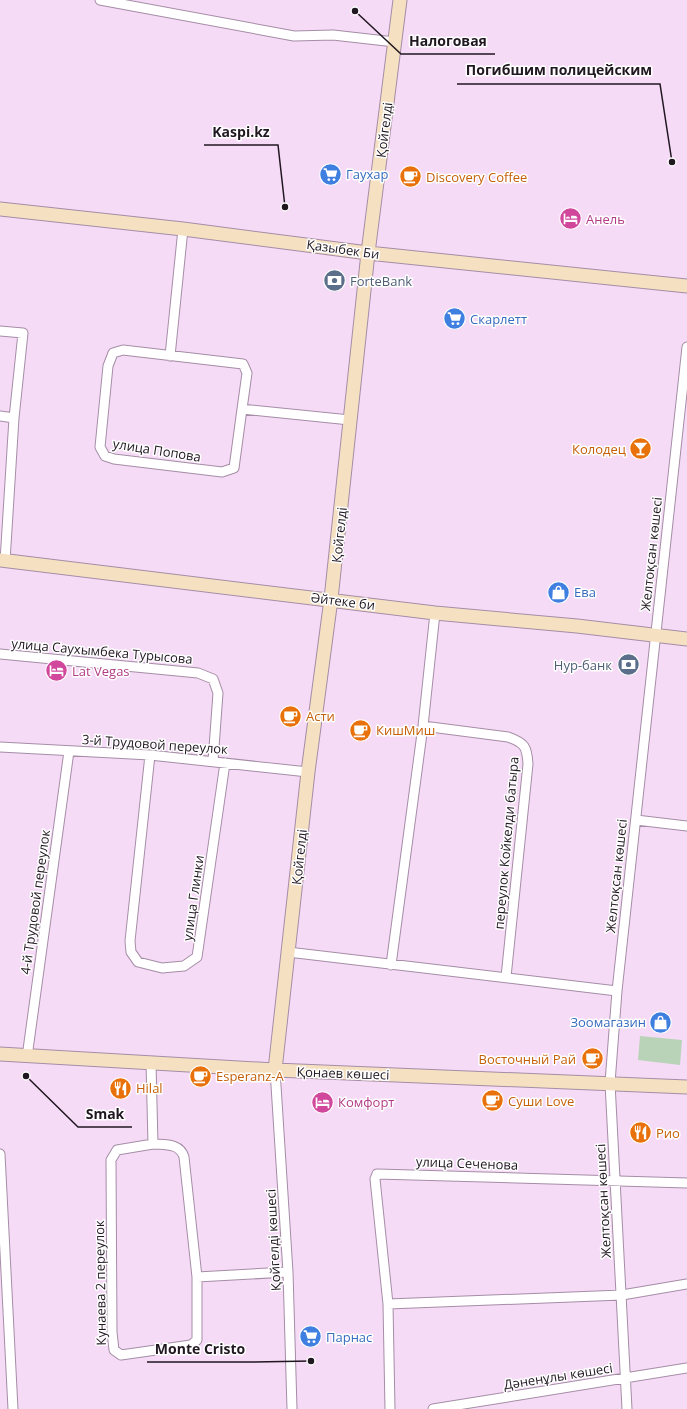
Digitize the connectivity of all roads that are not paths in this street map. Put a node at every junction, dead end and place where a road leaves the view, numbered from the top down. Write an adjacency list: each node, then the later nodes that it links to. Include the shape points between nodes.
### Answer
1 (100, 0): 3 (street, via 294,36 333,35)
2 (400, 0): 3 (street, Қойгелді)
3 (395, 42): 6 (street, Қойгелді)
4 (0, 209): 5 (street, Қазыбек Би)
5 (183, 229): 6 (street, Қазыбек Би); 10 (street)
6 (368, 253): 7 (street, Қазыбек Би); 14 (street, Қойгелді)
7 (687, 286)
8 (0, 331): 13 (street, via 23,333)
9 (687, 348): 18 (street, Желтоқсан көшесі)
10 (170, 356): 11 (street, улица Попова, via 243,364 247,372); 11 (street, улица Попова, via 123,350 113,353 108,366 100,447 105,456 222,472 234,468)
11 (242, 409): 14 (street)
12 (0, 416): 13 (street)
13 (14, 418): 15 (street)
14 (350, 420): 16 (street, Қойгелді)
15 (3, 560): 16 (street, Әйтеке би)
16 (331, 599): 17 (street, Әйтеке би); 27 (street, Қойгелді)
17 (435, 612): 18 (street, Әйтеке би); 21 (street)
18 (655, 635): 19 (street, Әйтеке би); 28 (street, Желтоқсан көшесі)
19 (687, 639)
20 (0, 654): 25 (street, улица Саухымбека Турысова, via 198,673 213,678 218,693)
21 (422, 726): 31 (street); 32 (street, переулок Койкелди батыра, via 508,738 519,741 527,750 528,764)
22 (0, 747): 23 (street, 3-й Трудовой переулок)
23 (69, 751): 24 (street, 3-й Трудовой переулок); 35 (street, 4-й Трудовой переулок)
24 (150, 755): 25 (street, 3-й Трудовой переулок); 26 (street, улица Глинки, via 130,941 131,952 138,962 162,968 184,966 198,957)
25 (212, 761): 26 (street, 3-й Трудовой переулок)
26 (225, 763): 27 (street, 3-й Трудовой переулок)
27 (308, 772): 30 (street, Қойгелді)
28 (636, 820): 29 (street); 33 (street, Желтоқсан көшесі)
29 (687, 826)
30 (288, 952): 31 (street); 37 (street, Қойгелді)
31 (391, 965): 32 (street)
32 (506, 977): 33 (street)
33 (617, 991): 38 (street, Желтоқсан көшесі)
34 (0, 1054): 35 (street, Қонаев көшесі)
35 (26, 1057): 36 (street, Қонаев көшесі)
36 (151, 1063): 37 (street, Қонаев көшесі); 40 (street)
37 (274, 1070): 38 (street, Қонаев көшесі); 44 (street, Қойгелді көшесі)
38 (610, 1084): 39 (street, Қонаев көшесі); 42 (street, Желтоқсан көшесі)
39 (687, 1087)
40 (153, 1144): 45 (street, Кунаева 2 переулок, via 177,1146 182,1151 189,1192); 45 (street, Кунаева 2 переулок, via 117,1150 111,1160 112,1332 116,1353 121,1355 195,1343)
41 (0, 1154): 49 (street)
42 (616, 1182): 43 (street, улица Сеченова); 47 (street, Желтоқсан көшесі); 48 (street, улица Сеченова, via 376,1174)
43 (687, 1183)
44 (288, 1272): 45 (street); 53 (street, Қойгелді көшесі)
45 (197, 1277)
46 (687, 1284): 47 (street)
47 (622, 1295): 48 (street); 51 (street, Желтоқсан көшесі)
48 (388, 1304): 54 (street, улица Сеченова)
49 (4, 1317): 52 (street)
50 (687, 1368): 51 (street, Дәненұлы көшесі)
51 (626, 1378): 55 (street, Дәненұлы көшесі); 56 (street, Желтоқсан көшесі)
52 (13, 1409)
53 (292, 1409)
54 (390, 1409)
55 (433, 1409)
56 (627, 1409)

